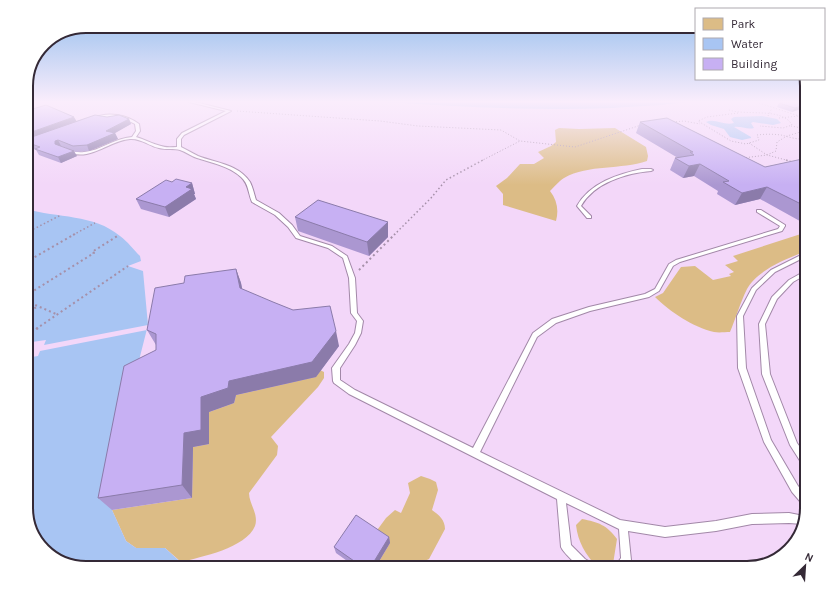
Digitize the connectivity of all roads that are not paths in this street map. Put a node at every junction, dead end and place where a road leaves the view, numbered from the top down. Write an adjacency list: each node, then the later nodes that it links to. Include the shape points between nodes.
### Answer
1 (138, 130): 3 (lane)
2 (192, 130): 5 (lane, via 179,139)
3 (133, 138): 4 (lane, via 84,154 75,154); 5 (lane, via 163,148)
4 (61, 148)
5 (179, 148): 11 (lane, via 237,172 248,183 254,201 277,214 298,237 330,247 345,257 352,278 354,313 360,321 352,345 336,368 337,380 352,392)
6 (651, 170): 8 (lane, via 628,174 587,193 579,206)
7 (759, 211): 11 (lane, via 783,226 780,230 678,261 671,265 657,290 647,296 589,309 554,321 535,335)
8 (588, 217)
9 (800, 258): 13 (lane, via 773,271 754,289 740,316 742,368 768,442)
10 (800, 276): 12 (lane, via 774,298 762,324 766,374 794,445)
11 (475, 454): 14 (lane)
12 (800, 454)
13 (800, 495)
14 (561, 496): 16 (lane); 17 (lane, via 566,547)
15 (799, 519): 16 (lane, via 752,519 665,532)
16 (623, 526): 18 (lane)
17 (581, 561)
18 (625, 561)

